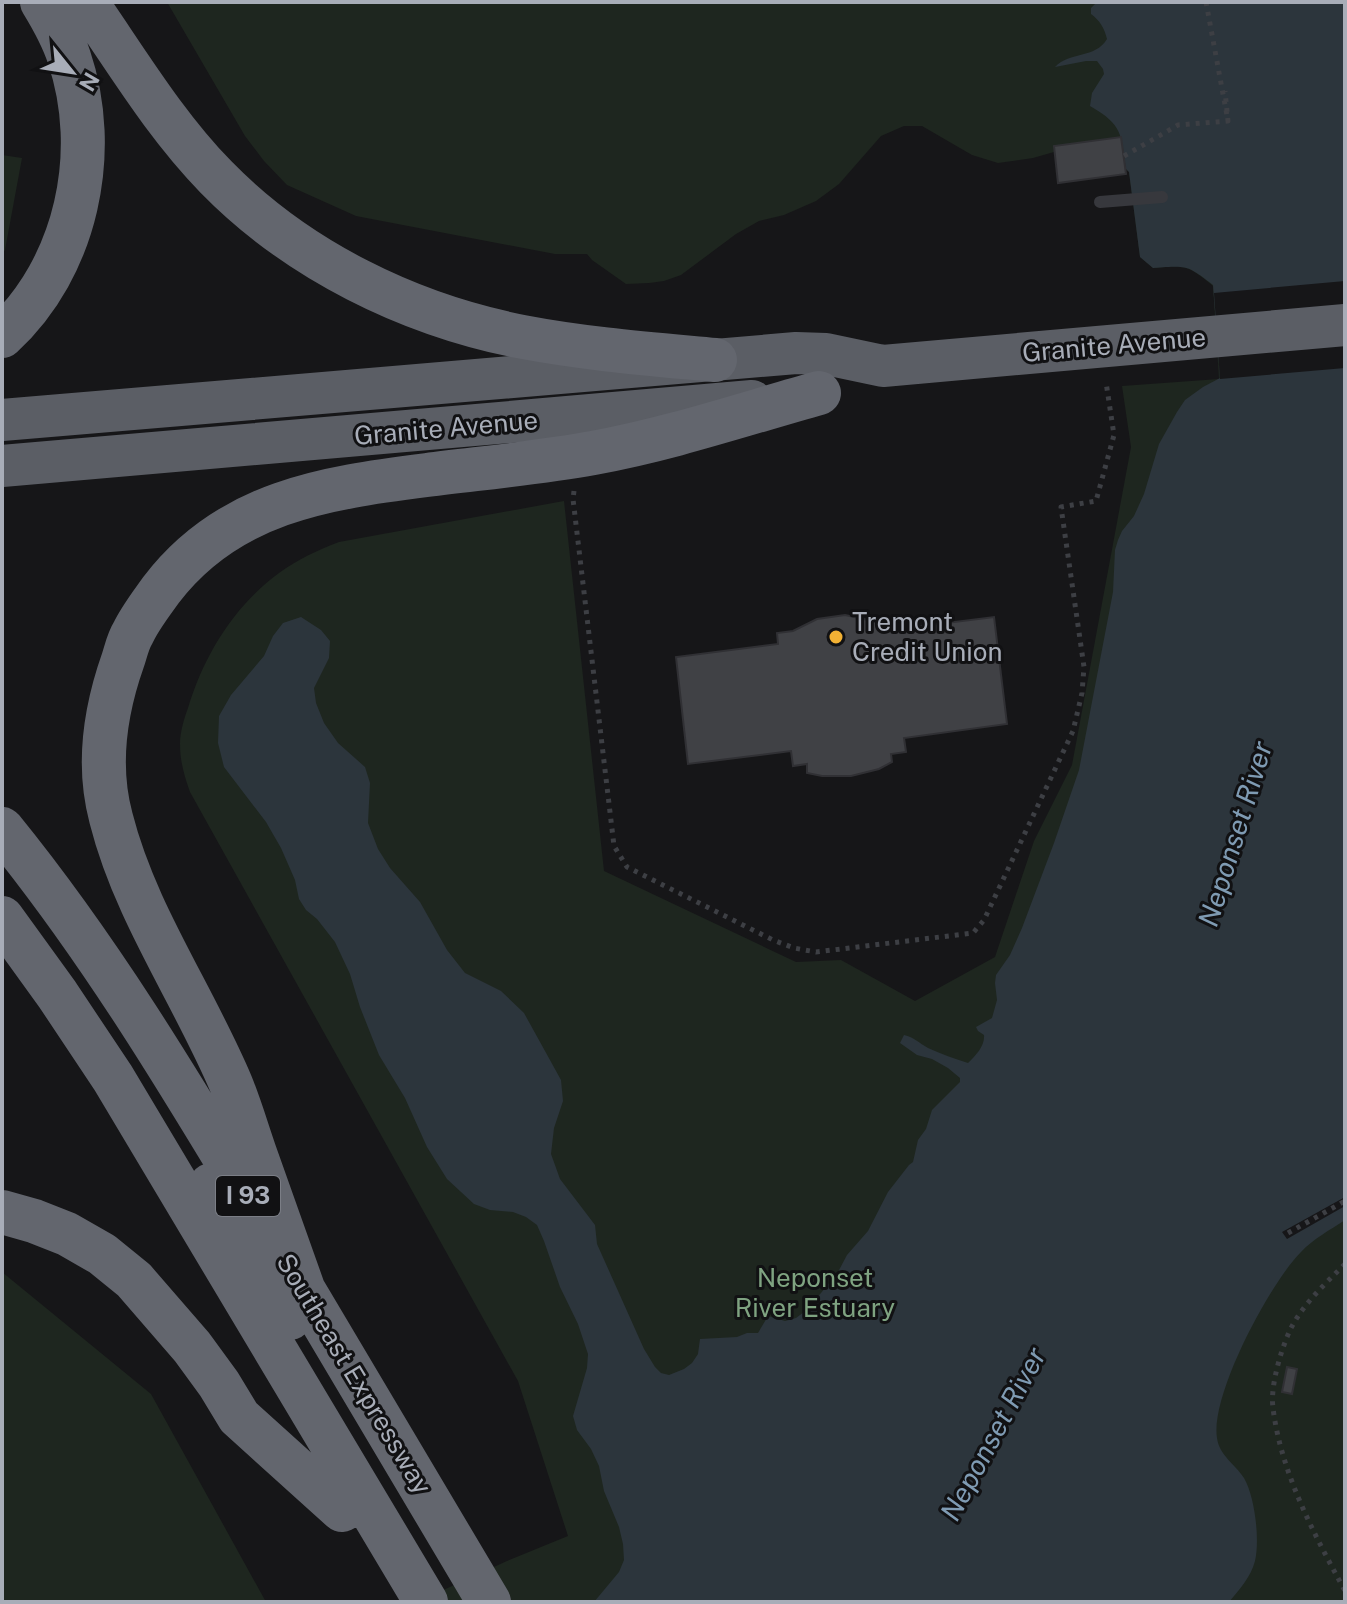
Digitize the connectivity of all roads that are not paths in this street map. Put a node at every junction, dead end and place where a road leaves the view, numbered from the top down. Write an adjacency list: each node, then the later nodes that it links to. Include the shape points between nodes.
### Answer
1 (42, 2): 6 (highway, via 69,56 77,88 81,177 76,209 51,270)
2 (86, 2): 7 (highway, via 167,119 214,175 296,244 329,264 422,309 480,327 581,347)
3 (1162, 197): 4 (lane)
4 (1100, 202)
5 (1345, 325): 8 (highway, Granite Avenue)
6 (2, 336)
7 (715, 360): 8 (highway, Granite Avenue, via 826,354); 10 (highway, Granite Avenue)
8 (883, 366): 9 (highway, Granite Avenue)
9 (819, 393): 11 (highway, Granite Avenue); 17 (highway, via 642,443 339,487 288,501 219,534 193,554 133,633 104,741 110,814 136,892 231,1084)
10 (2, 420)
11 (2, 466)
12 (2, 829): 17 (highway, Southeast Expressway / I 93, via 133,1011)
13 (2, 870): 19 (highway, I 93, via 168,1113)
14 (2, 918): 19 (highway, I 93, via 113,1078)
15 (2, 962): 18 (highway, via 106,1117)
16 (2, 1212): 18 (highway, via 67,1234 134,1280 192,1347 239,1417)
17 (304, 1291): 19 (highway, Southeast Expressway / I 93)
18 (342, 1510): 19 (highway)
19 (446, 1596)

